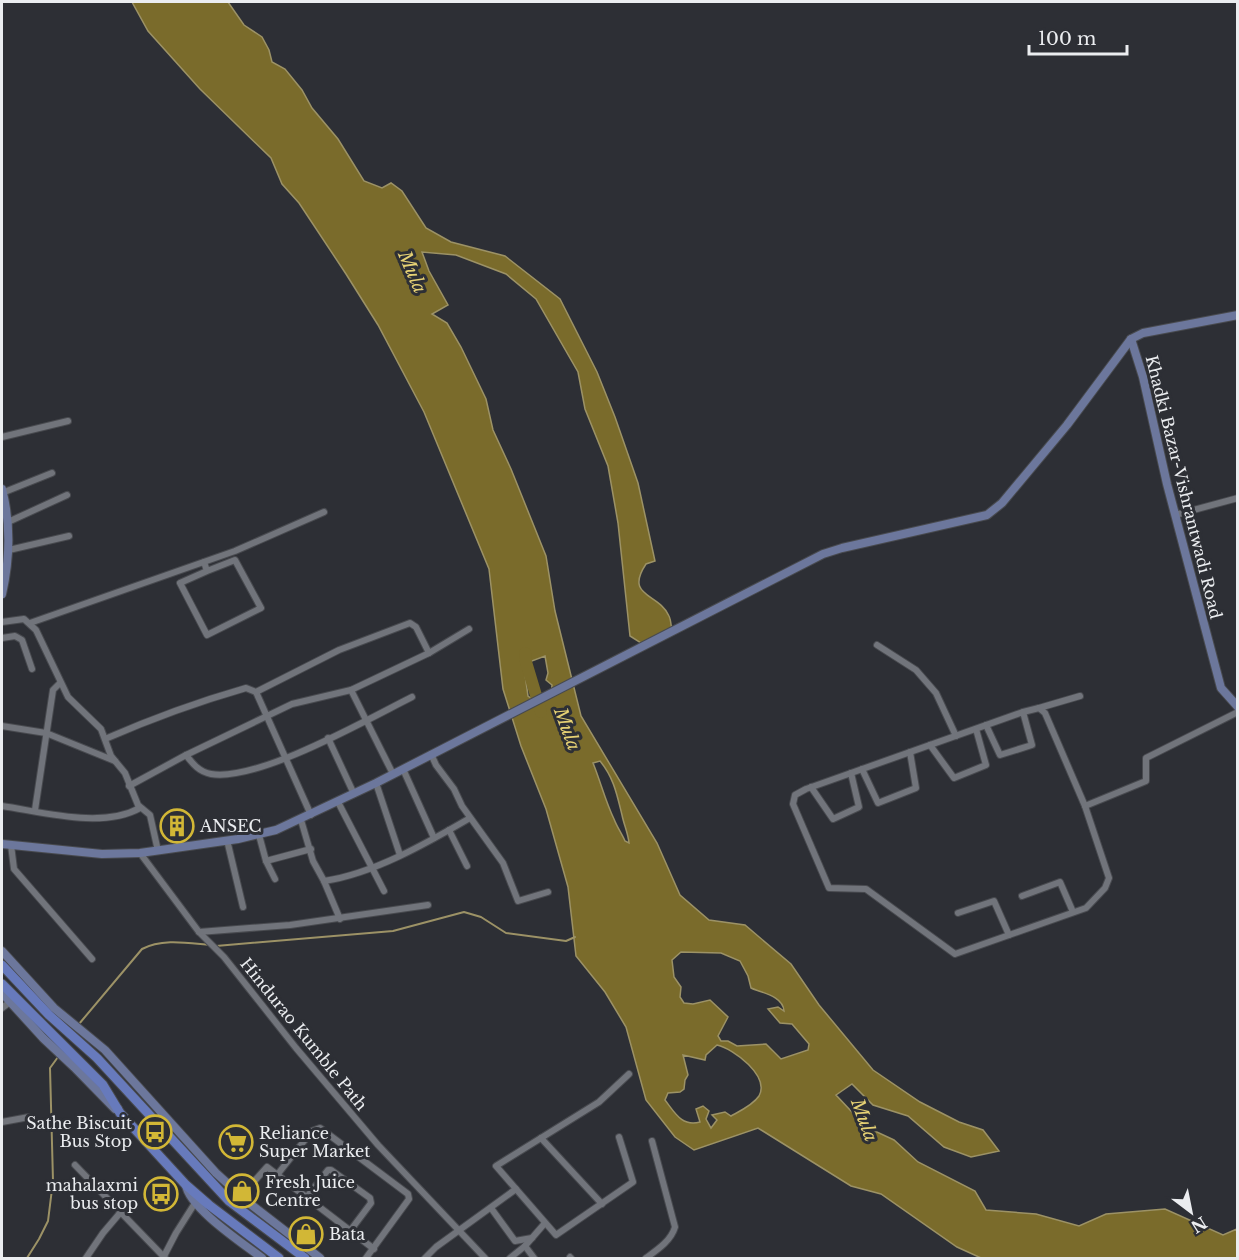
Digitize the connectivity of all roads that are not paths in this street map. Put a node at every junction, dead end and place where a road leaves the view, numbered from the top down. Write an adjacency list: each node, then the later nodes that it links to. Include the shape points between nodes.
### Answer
1 (1238, 315): 2 (street, Khadki Bazar-Vishrantwadi Road, via 1143,333)
2 (1131, 339): 10 (street, Khadki Bazar-Vishrantwadi Road); 44 (street, Khadki Bazar-Vishrantwadi Road, via 1067,425 994,510 980,517 823,554)
3 (68, 421): 4 (street)
4 (2, 437)
5 (52, 472): 6 (street)
6 (2, 491): 11 (street)
7 (67, 495): 11 (street)
8 (1238, 498): 10 (street)
9 (324, 512): 14 (street)
10 (1175, 515): 29 (street, Khadki Bazar-Vishrantwadi Road, via 1221,688)
11 (8, 522): 13 (street)
12 (69, 536): 13 (street)
13 (9, 550): 16 (street)
14 (204, 562): 15 (street); 18 (street)
15 (207, 571): 15 (street, via 235,560 261,608 207,635 180,583)
16 (2, 594)
17 (2, 622): 18 (street)
18 (30, 623): 24 (street)
19 (469, 628): 22 (street)
20 (2, 638): 23 (street, via 15,636 22,640)
21 (877, 645): 39 (street, via 916,670 936,693)
22 (429, 652): 25 (street); 26 (street, via 410,623 339,650)
23 (32, 669)
24 (60, 683): 38 (street, via 53,690); 41 (street, via 72,702 99,725)
25 (351, 690): 33 (street, via 292,704); 34 (street)
26 (256, 692): 33 (street); 41 (street, via 246,688 221,695)
27 (1080, 696): 30 (street)
28 (412, 697): 34 (street)
29 (1238, 707)
30 (1039, 708): 31 (street); 58 (street, via 1045,713)
31 (1023, 712): 35 (street); 35 (street, via 1032,745 1000,755)
32 (1238, 712): 58 (street, via 1146,758 1146,781)
33 (267, 716): 45 (street); 46 (street)
34 (366, 720): 40 (street); 51 (street)
35 (986, 725): 37 (street)
36 (2, 726): 38 (street)
37 (976, 729): 39 (street); 42 (street, via 986,765 954,778)
38 (46, 733): 47 (street); 60 (street)
39 (956, 736): 42 (street)
40 (328, 738): 46 (street); 55 (street)
41 (105, 739): 47 (street)
42 (930, 745): 43 (street)
43 (910, 752): 49 (street); 49 (street, via 916,788 878,802)
44 (431, 754): 48 (street); 62 (street)
45 (186, 755): 46 (street, via 203,772 227,775 244,773); 53 (street)
46 (286, 757): 61 (street)
47 (116, 762): 53 (street)
48 (403, 769): 51 (street); 66 (street)
49 (862, 769): 50 (street)
50 (851, 773): 54 (street); 54 (street, via 859,807 833,819)
51 (393, 774): 52 (street)
52 (376, 783): 55 (street); 72 (street)
53 (129, 786): 59 (street)
54 (811, 787): 87 (street, via 795,795 793,804 829,888 866,889 955,954)
55 (354, 794): 56 (street)
56 (338, 802): 61 (street); 74 (street)
57 (2, 806): 60 (street)
58 (1085, 806): 83 (street, via 1109,878 1095,900)
59 (140, 808): 60 (street, via 126,816 94,818); 70 (street, via 152,819)
60 (35, 810)
61 (311, 815): 63 (street)
62 (470, 818): 64 (street); 79 (street, via 503,863 518,901)
63 (301, 820): 65 (street); 69 (street)
64 (449, 830): 66 (street); 75 (street)
65 (259, 835): 67 (street); 73 (street)
66 (434, 838): 72 (street)
67 (227, 840): 70 (street); 82 (street)
68 (6, 845): 71 (street, via 102,854); 89 (street, via 14,869)
69 (311, 849): 73 (street); 77 (street)
70 (158, 851): 71 (street)
71 (140, 853): 86 (street, Hindurao Kumble Path)
72 (400, 855): 74 (street)
73 (266, 861): 76 (street)
74 (373, 866): 77 (street); 78 (street)
75 (466, 866)
76 (275, 879)
77 (324, 881): 85 (street)
78 (384, 891)
79 (548, 892)
80 (1022, 896): 83 (street, via 1060,882)
81 (428, 905): 85 (street)
82 (243, 906)
83 (1073, 912): 87 (street)
84 (958, 913): 87 (street, via 994,901)
85 (340, 919): 86 (street)
86 (199, 932): 115 (street, Hindurao Kumble Path, via 224,957 378,1145)
87 (1009, 935)
88 (2, 951): 95 (street)
89 (92, 959)
90 (2, 965): 95 (main road)
91 (2, 984): 96 (main road)
92 (2, 993): 93 (street)
93 (10, 1002): 94 (street); 96 (street)
94 (2, 1008)
95 (63, 1022): 107 (street, via 105,1050); 123 (main road, via 221,1193)
96 (50, 1039): 105 (main road, via 103,1085 120,1113)
97 (629, 1074): 101 (street, via 599,1102)
98 (29, 1117): 99 (street)
99 (2, 1122)
100 (619, 1137): 110 (street, via 633,1182)
101 (541, 1138): 106 (street, via 496,1166); 110 (street)
102 (652, 1141): 130 (street, via 675,1227 666,1243)
103 (75, 1165): 112 (street)
104 (277, 1175): 107 (street, via 267,1167); 108 (street); 118 (street, via 312,1131 320,1128 408,1194 409,1199)
105 (186, 1185): 109 (street); 122 (main road)
106 (516, 1189): 111 (street); 113 (street)
107 (241, 1196): 124 (street)
108 (306, 1198): 114 (street); 114 (street, via 331,1170 370,1198 371,1203)
109 (195, 1203): 120 (street); 121 (street)
110 (602, 1204): 113 (street, via 556,1235)
111 (491, 1208): 115 (street); 116 (street, via 515,1241)
112 (120, 1213): 119 (street); 120 (street)
113 (545, 1223): 116 (street)
114 (350, 1231): 118 (street)
115 (459, 1232): 126 (street); 127 (street, Hindurao Kumble Path)
116 (532, 1238): 117 (street)
117 (525, 1246): 128 (street); 129 (street)
118 (374, 1249): 125 (street)
119 (86, 1258)
120 (163, 1258)
121 (262, 1258)
122 (279, 1258)
123 (305, 1258)
124 (320, 1258)
125 (366, 1258)
126 (425, 1258)
127 (485, 1258)
128 (510, 1258)
129 (534, 1258)
130 (646, 1258)

